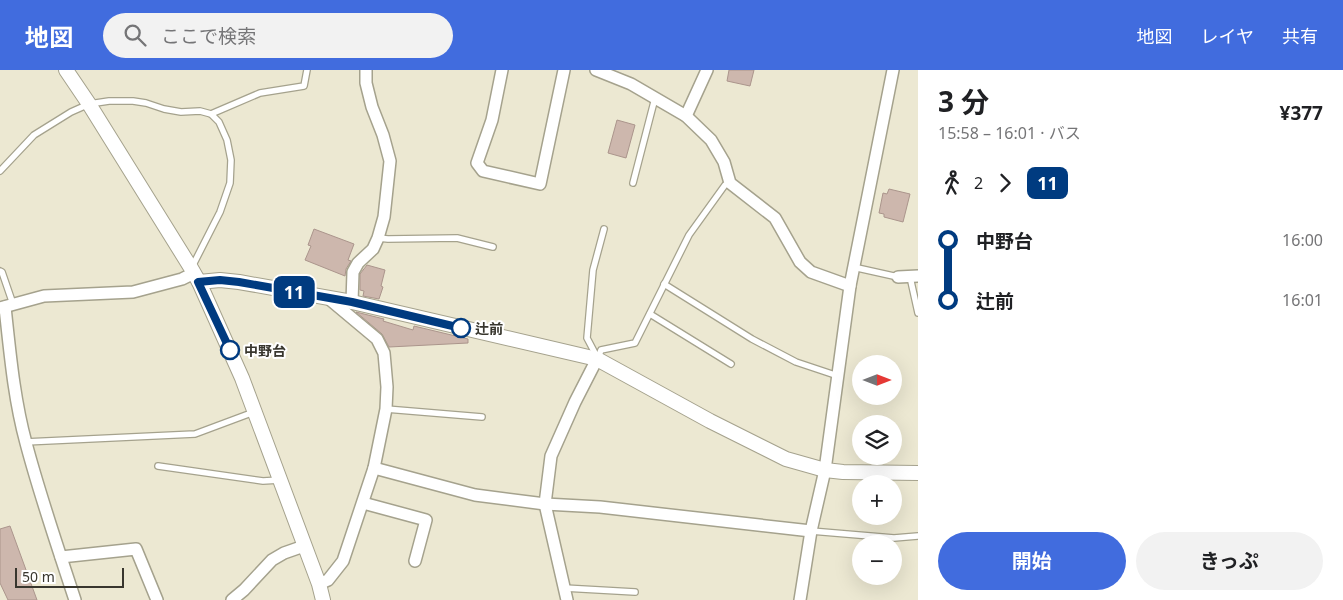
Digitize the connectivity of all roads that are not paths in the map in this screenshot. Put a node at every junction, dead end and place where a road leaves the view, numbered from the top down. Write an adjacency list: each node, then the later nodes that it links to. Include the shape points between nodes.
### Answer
1 (66, 70): 10 (street)
2 (306, 70): 11 (lane, via 304,86 260,93)
3 (366, 70): 17 (street, via 372,107 390,161 384,217)
4 (502, 70): 5 (street, via 492,120 477,162 483,171 540,184)
5 (564, 70)
6 (596, 70): 9 (street)
7 (707, 70): 12 (street)
8 (893, 70): 19 (street)
9 (655, 98): 12 (street); 14 (lane)
10 (89, 104): 11 (lane, via 133,101 181,112); 13 (lane, via 34,135); 21 (street)
11 (211, 114): 21 (lane, via 219,122 226,140 231,160 230,183)
12 (686, 116): 15 (street, via 710,140 724,162)
13 (0, 170)
14 (633, 183)
15 (730, 183): 23 (lane, via 725,185 689,235); 24 (street, via 775,218 800,262 811,272)
16 (604, 229): 30 (lane, via 593,270 587,338)
17 (378, 238): 18 (lane, via 457,238); 26 (street, via 353,272)
18 (493, 247)
19 (853, 267): 22 (lane); 24 (street)
20 (0, 270): 27 (lane)
21 (194, 275): 25 (street); 27 (street, via 133,292 44,296); 34 (street, via 228,346)
22 (909, 277): 28 (lane)
23 (664, 284): 29 (lane); 32 (lane, via 752,339 796,362)
24 (850, 286): 32 (street)
25 (328, 298): 26 (street); 33 (street, via 377,339 384,353)
26 (352, 302): 30 (street)
27 (6, 307): 36 (street, via 11,366)
28 (918, 313)
29 (650, 314): 30 (lane, via 635,343 601,350); 31 (lane)
30 (598, 359): 39 (street, via 786,459); 43 (street, via 551,456)
31 (731, 364)
32 (838, 376): 39 (street)
33 (386, 409): 35 (lane); 38 (street)
34 (254, 412): 36 (lane, via 195,434); 41 (street)
35 (482, 417)
36 (26, 442): 47 (street)
37 (158, 466): 41 (lane, via 262,481)
38 (374, 468): 42 (street); 43 (street, via 475,495)
39 (825, 470): 40 (street); 44 (street)
40 (918, 474)
41 (280, 480): 46 (street)
42 (363, 502): 48 (street, via 426,520); 49 (street, via 343,561 328,580)
43 (544, 504): 44 (street, via 600,507); 51 (street)
44 (811, 531): 45 (lane, via 894,538); 56 (street)
45 (918, 536)
46 (304, 546): 49 (street); 54 (street, via 272,560)
47 (61, 556): 52 (street); 53 (street, via 136,549)
48 (415, 561)
49 (319, 584): 55 (street)
50 (635, 592): 51 (lane)
51 (565, 594)
52 (75, 600)
53 (157, 600)
54 (232, 600)
55 (323, 600)
56 (800, 600)

